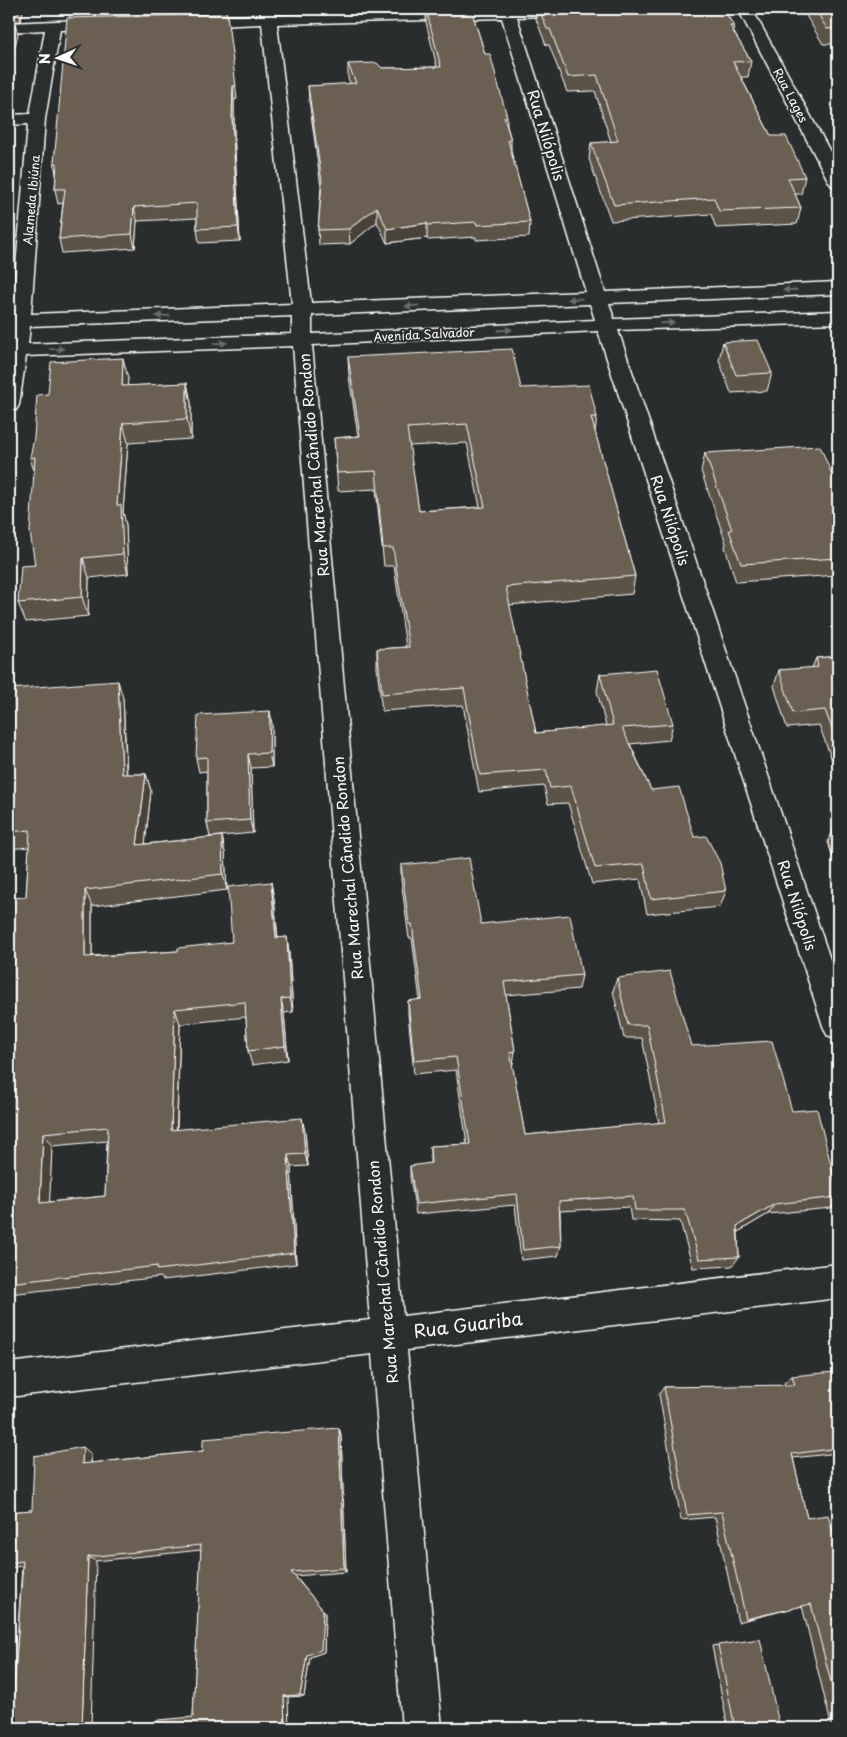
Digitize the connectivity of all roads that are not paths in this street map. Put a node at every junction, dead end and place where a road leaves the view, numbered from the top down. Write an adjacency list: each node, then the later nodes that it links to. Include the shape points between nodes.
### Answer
1 (745, 9): 11 (street, Rua Lages)
2 (586, 11): 3 (street)
3 (508, 13): 4 (street); 13 (street, Rua Nilópolis)
4 (269, 15): 5 (street); 14 (street, Rua Marechal Cândido Rondon)
5 (172, 23)
6 (122, 24): 7 (street)
7 (53, 26): 8 (street); 9 (street, Alameda Ibiúna)
8 (9, 27)
9 (37, 119): 10 (street); 16 (street, Alameda Ibiúna)
10 (9, 120)
11 (838, 182)
12 (838, 288): 13 (street, Avenida Salvador, one-way to 13)
13 (598, 298): 14 (street, Avenida Salvador, one-way to 14); 17 (street, Rua Nilópolis)
14 (302, 311): 16 (street, Avenida Salvador, one-way to 16); 18 (street, Rua Marechal Cândido Rondon)
15 (838, 317): 17 (street, Avenida Salvador, one-way to 15)
16 (15, 321): 19 (street, Alameda Ibiúna)
17 (606, 325): 18 (street, Avenida Salvador, one-way to 17); 21 (street, Rua Nilópolis)
18 (302, 340): 19 (street, Avenida Salvador, one-way to 18); 23 (street, Rua Marechal Cândido Rondon)
19 (12, 350): 20 (street, Alameda Ibiúna)
20 (9, 405)
21 (838, 1026)
22 (838, 1281): 23 (street, Rua Guariba)
23 (387, 1334): 24 (street, Rua Guariba); 25 (street, Rua Marechal Cândido Rondon)
24 (9, 1380)
25 (422, 1728)

